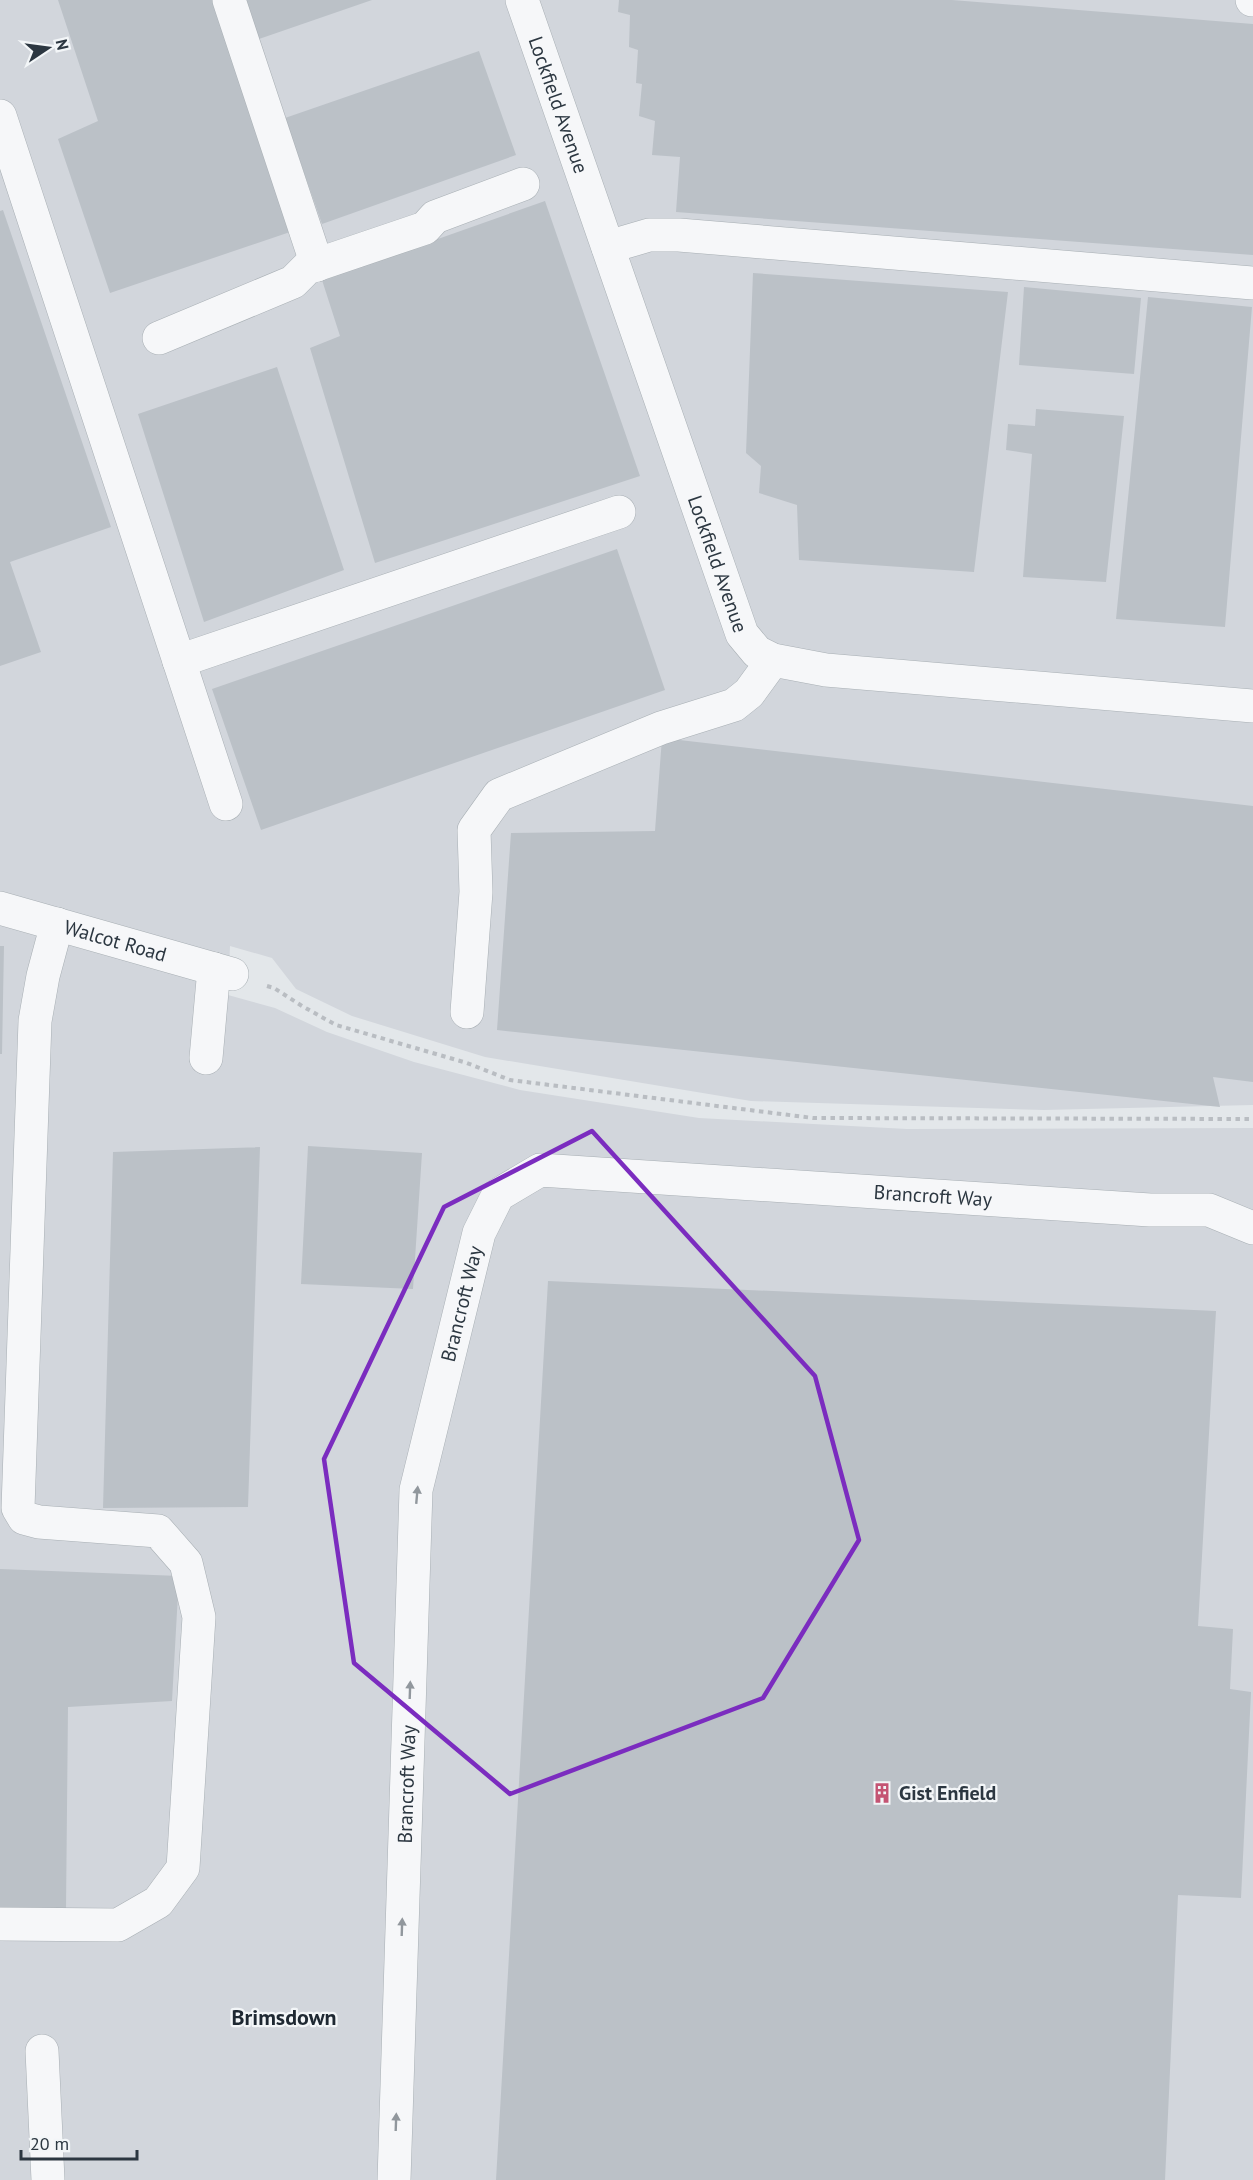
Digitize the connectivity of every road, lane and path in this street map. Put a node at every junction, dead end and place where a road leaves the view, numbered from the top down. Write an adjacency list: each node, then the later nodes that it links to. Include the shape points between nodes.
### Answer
1 (229, 0): 6 (street)
2 (522, 0): 5 (street, Lockfield Avenue)
3 (0, 116): 11 (street)
4 (523, 184): 6 (street, via 435,217 425,228)
5 (608, 247): 7 (street, via 649,235 679,235); 10 (street, Lockfield Avenue, via 742,634 757,652)
6 (317, 265): 8 (street, via 307,268 293,282)
7 (1253, 283)
8 (159, 338)
9 (619, 512): 11 (street)
10 (773, 660): 12 (street, Lockfield Avenue, via 826,670); 17 (street, via 749,693 734,705 661,728 499,795 474,830 476,892)
11 (179, 661): 13 (street)
12 (1253, 706)
13 (226, 804)
14 (0, 908): 15 (street, Walcot Road)
15 (57, 924): 16 (street, Walcot Road); 21 (street, via 35,1021 18,1508 24,1518 39,1522 158,1531 186,1563 199,1617 183,1868 158,1902 118,1925)
16 (223, 972): 18 (street); 19 (path, via 274,988 336,1025 467,1063 510,1080 813,1118)
17 (467, 1012)
18 (206, 1058)
19 (1253, 1119)
20 (1253, 1228): 24 (street, Brancroft Way, one-way to 20, via 416,1490 479,1233 498,1195 540,1170 1150,1210 1209,1210)
21 (0, 1923)
22 (42, 2051): 23 (street)
23 (48, 2180)
24 (394, 2180)

